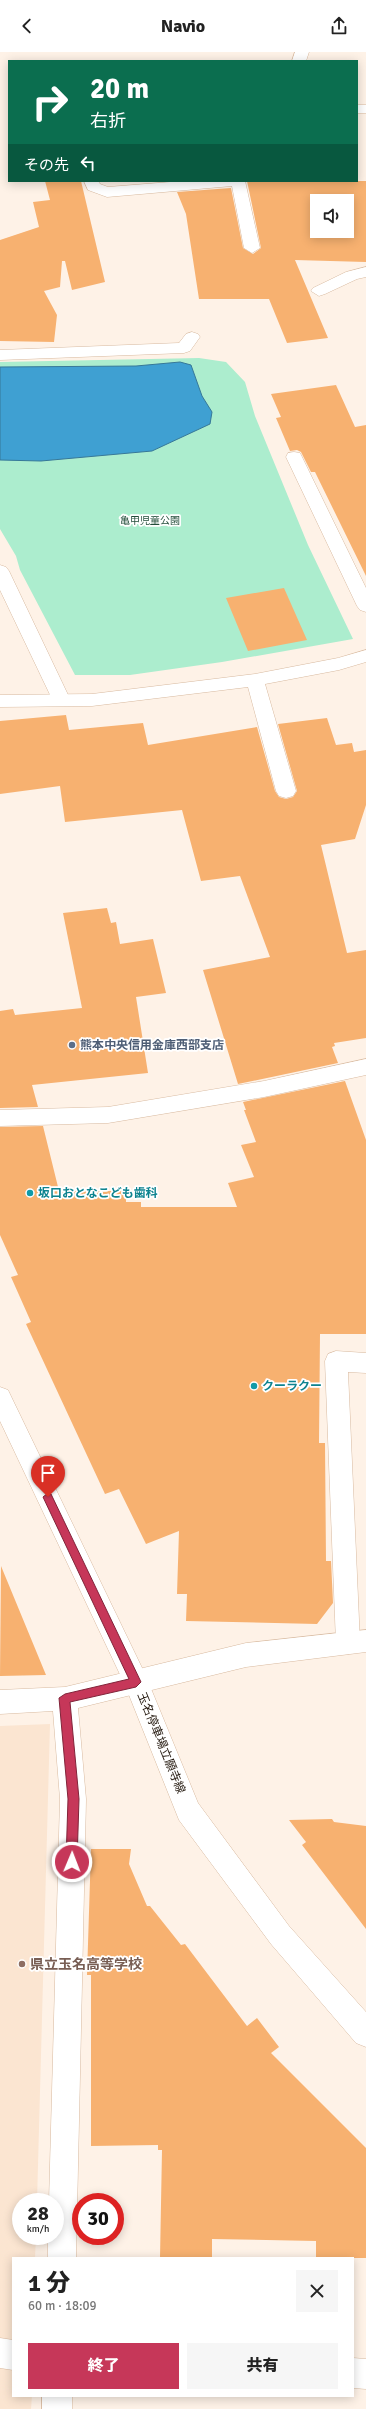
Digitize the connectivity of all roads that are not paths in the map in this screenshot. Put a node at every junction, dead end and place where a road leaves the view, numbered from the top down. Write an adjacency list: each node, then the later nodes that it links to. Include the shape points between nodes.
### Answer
1 (91, 182): 2 (street, via 93,187 107,192)
2 (222, 182)
3 (238, 182): 4 (street)
4 (252, 248)
5 (366, 272): 6 (street, via 352,275)
6 (319, 291)
7 (192, 337): 8 (street, via 184,348)
8 (0, 356)
9 (294, 457): 11 (street)
10 (0, 571): 14 (street)
11 (366, 606)
12 (366, 656): 13 (street, via 339,664)
13 (255, 680): 14 (street, via 92,700); 16 (street)
14 (61, 699): 15 (street)
15 (0, 701)
16 (286, 791)
17 (366, 1067): 18 (street, via 264,1089 108,1115)
18 (0, 1118)
19 (366, 1363): 21 (street, via 336,1361)
20 (0, 1397): 22 (street, 玉名停車場立願寺線)
21 (357, 1642): 22 (street, via 246,1655)
22 (136, 1682): 23 (street); 25 (street, 玉名停車場立願寺線, via 188,1811 280,1935)
23 (65, 1698): 24 (street); 26 (street, via 73,1799)
24 (0, 1702)
25 (366, 2034)
26 (62, 2257)
27 (0, 2353): 28 (street)
28 (12, 2355)
29 (354, 2374): 30 (street)
30 (366, 2374)
31 (58, 2397): 32 (street)
32 (57, 2409)

